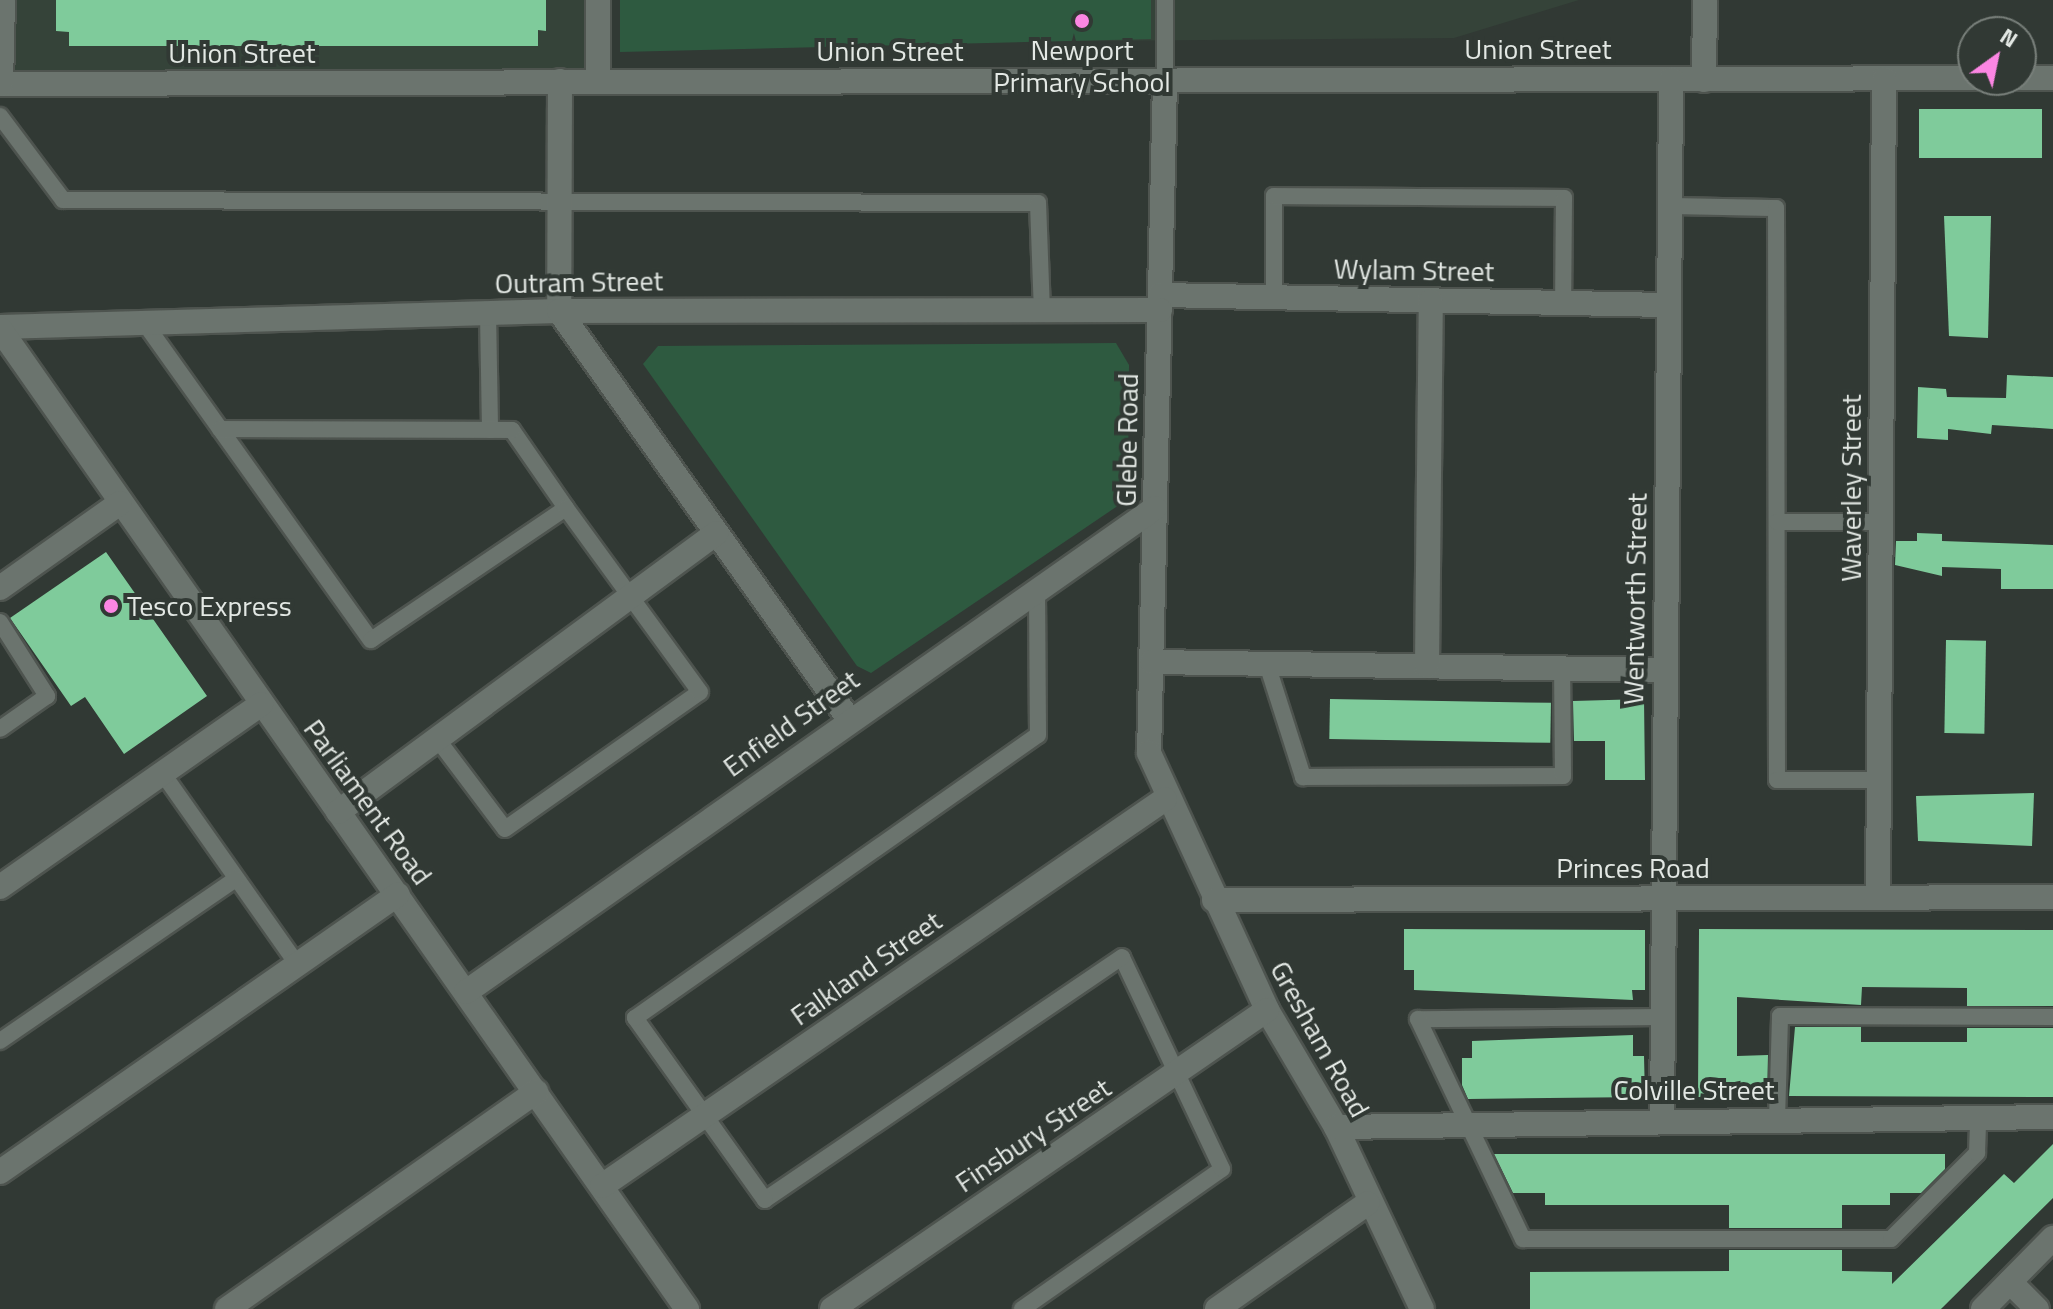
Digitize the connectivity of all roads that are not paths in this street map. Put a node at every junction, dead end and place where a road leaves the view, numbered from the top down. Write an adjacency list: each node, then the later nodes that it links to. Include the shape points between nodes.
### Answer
1 (3, 0): 12 (street)
2 (598, 0): 10 (street)
3 (1165, 0): 11 (lane)
4 (1705, 0): 8 (street)
5 (1957, 78): 7 (street, Union Street)
6 (1671, 79): 8 (street, Union Street); 11 (street, Union Street); 15 (street, Wentworth Street)
7 (1884, 79): 8 (street, Union Street); 32 (street, Waverley Street)
8 (1704, 80)
9 (560, 81): 10 (street, Union Street); 12 (street, Union Street); 14 (street)
10 (598, 81): 11 (street, Union Street)
11 (1165, 81): 18 (street, Glebe Road)
12 (0, 84)
13 (0, 116): 14 (lane, via 63,200)
14 (559, 201): 21 (lane, via 1038,203); 22 (street)
15 (1669, 206): 20 (street, Wentworth Street); 31 (lane, via 1776,208)
16 (1274, 297): 17 (street, Wylam Street); 18 (street, Wylam Street); 19 (lane, via 1274,196 1564,198)
17 (1431, 301): 19 (street, Wylam Street); 40 (street)
18 (1160, 302): 21 (street, Outram Street); 30 (street, Glebe Road)
19 (1563, 303): 20 (street, Wylam Street)
20 (1666, 305): 42 (street, Wentworth Street)
21 (1042, 310): 22 (street, Outram Street)
22 (559, 311): 23 (street, Outram Street); 33 (street)
23 (488, 313): 24 (street, Outram Street); 27 (lane)
24 (146, 325): 25 (street, Outram Street); 26 (lane)
25 (0, 328): 28 (street, Parliament Road)
26 (220, 429): 27 (lane); 29 (lane, via 371,640)
27 (490, 430): 29 (lane, via 512,430)
28 (120, 503): 34 (street); 43 (street, Parliament Road)
29 (566, 508): 36 (lane)
30 (1155, 508): 35 (street, Enfield Street); 38 (street, Glebe Road)
31 (1777, 522): 32 (lane); 48 (lane, via 1777,780)
32 (1880, 522): 48 (street, Waverley Street)
33 (716, 533): 36 (street); 44 (street)
34 (0, 588)
35 (1037, 588): 44 (street, Enfield Street); 66 (lane, via 1038,735 635,1018)
36 (631, 596): 46 (street); 46 (lane, via 700,692 505,829)
37 (0, 622): 45 (lane, via 47,696)
38 (1152, 662): 39 (street); 49 (street, Glebe Road, via 1149,753)
39 (1267, 664): 40 (street); 41 (lane, via 1303,777 1563,776)
40 (1427, 666): 41 (street)
41 (1562, 668): 42 (street)
42 (1662, 670): 54 (street, Wentworth Street)
43 (261, 704): 47 (street); 50 (street, Parliament Road)
44 (848, 718): 59 (street, Enfield Street)
45 (0, 729)
46 (438, 740): 50 (street)
47 (163, 774): 51 (lane); 52 (street)
48 (1878, 780): 56 (street, Waverley Street)
49 (1165, 799): 57 (street, Gresham Road); 66 (street, Falkland Street)
50 (338, 812): 53 (street, Parliament Road)
51 (236, 879): 58 (lane); 63 (lane)
52 (0, 887)
53 (398, 894): 58 (street); 59 (street, Parliament Road)
54 (1663, 897): 56 (street, Princes Road); 57 (street, Princes Road); 61 (street, Wentworth Street)
55 (2053, 897): 56 (street, Princes Road)
56 (1878, 898)
57 (1214, 900): 60 (street, Gresham Road)
58 (297, 964): 73 (street)
59 (466, 992): 65 (street, Parliament Road)
60 (1267, 1010): 64 (street, Finsbury Street); 72 (street, Gresham Road)
61 (1662, 1017): 70 (street, Wentworth Street); 71 (lane, via 1418,1019)
62 (2053, 1017): 69 (lane, via 1780,1016)
63 (0, 1041)
64 (1177, 1073): 66 (lane, via 1122,957 765,1200); 80 (street, Finsbury Street); 81 (lane, via 1222,1169)
65 (536, 1092): 74 (street, Parliament Road); 79 (street)
66 (702, 1117): 74 (street, Falkland Street)
67 (2053, 1117): 68 (street, Colville Street)
68 (1978, 1118): 69 (street, Colville Street); 71 (lane, via 1977,1153 1891,1239 1523,1239)
69 (1777, 1119): 70 (street, Colville Street)
70 (1662, 1120): 71 (street, Colville Street)
71 (1466, 1121): 72 (street, Colville Street)
72 (1336, 1127): 75 (street, Gresham Road)
73 (0, 1172)
74 (602, 1186): 78 (street, Parliament Road)
75 (1368, 1203): 82 (street); 83 (street, Gresham Road)
76 (2053, 1238): 77 (street)
77 (2010, 1282): 84 (street); 85 (street)
78 (681, 1307)
79 (227, 1309)
80 (832, 1309)
81 (1022, 1309)
82 (1217, 1309)
83 (1422, 1309)
84 (1983, 1309)
85 (2037, 1309)

